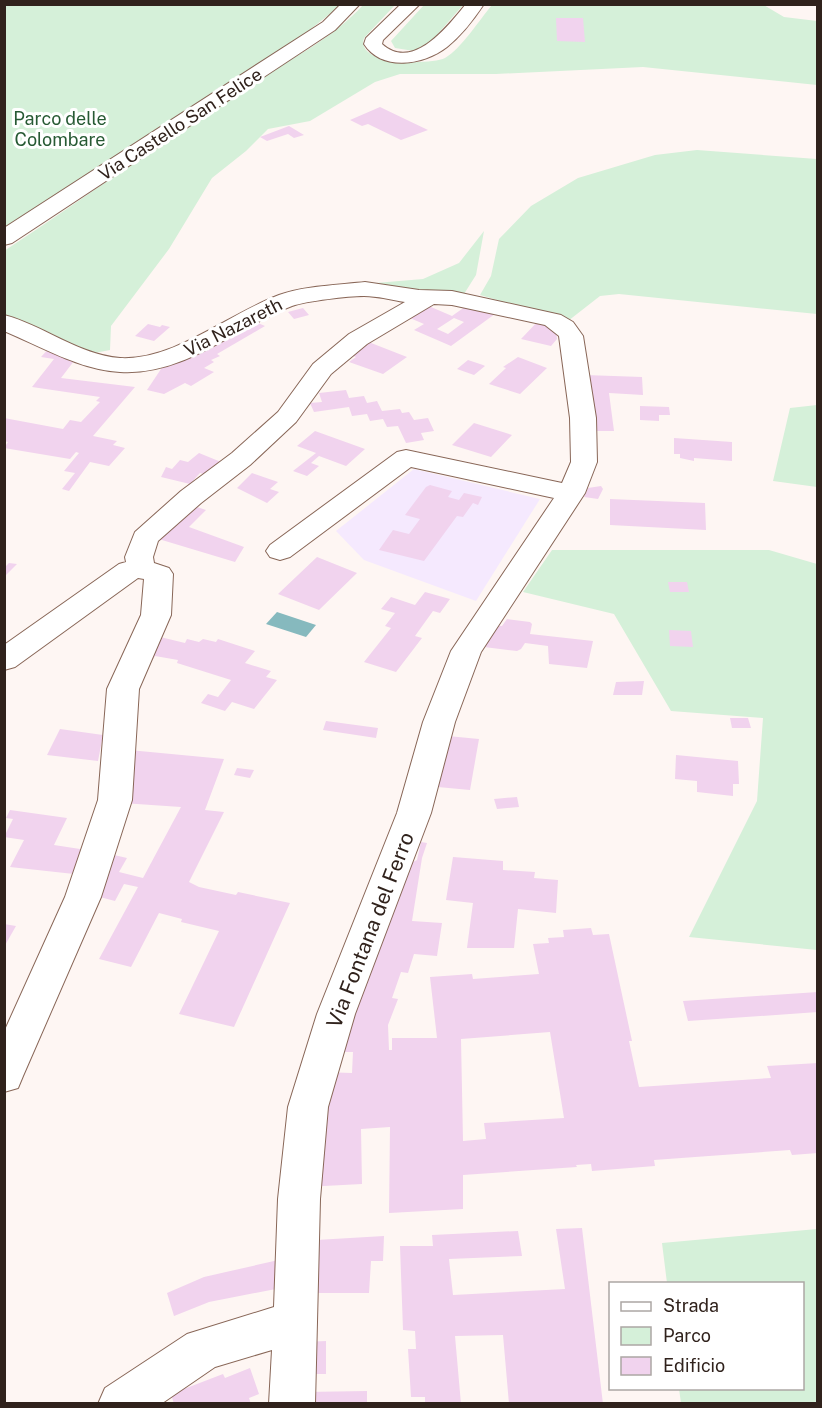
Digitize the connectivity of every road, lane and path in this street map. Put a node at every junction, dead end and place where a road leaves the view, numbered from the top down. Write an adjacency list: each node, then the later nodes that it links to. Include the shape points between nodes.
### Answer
1 (352, 4): 4 (street, Via Castello San Felice, via 329,26)
2 (412, 4): 3 (street, via 375,38 375,48 393,57 426,54 438,47)
3 (476, 4)
4 (4, 238)
5 (429, 297): 6 (street, Via Nazareth, via 365,289 289,299 175,357 144,364 104,362); 7 (street, Via Fontana del Ferro, via 511,310 553,320 565,327 571,336 583,418 584,462); 9 (street, via 358,339 322,369 286,417 242,459 145,538)
6 (4, 322)
7 (571, 492): 8 (street, via 406,458); 12 (street, Via Fontana del Ferro, via 466,651 439,722 414,813 336,1014 308,1107 299,1199)
8 (280, 551)
9 (141, 568): 10 (street, via 129,570); 11 (street, via 159,574 156,615 123,689 115,800 83,897)
10 (4, 660)
11 (4, 1076)
12 (295, 1322): 13 (street, via 202,1349); 14 (street, Via Fontana del Ferro)
13 (121, 1404)
14 (292, 1404)

